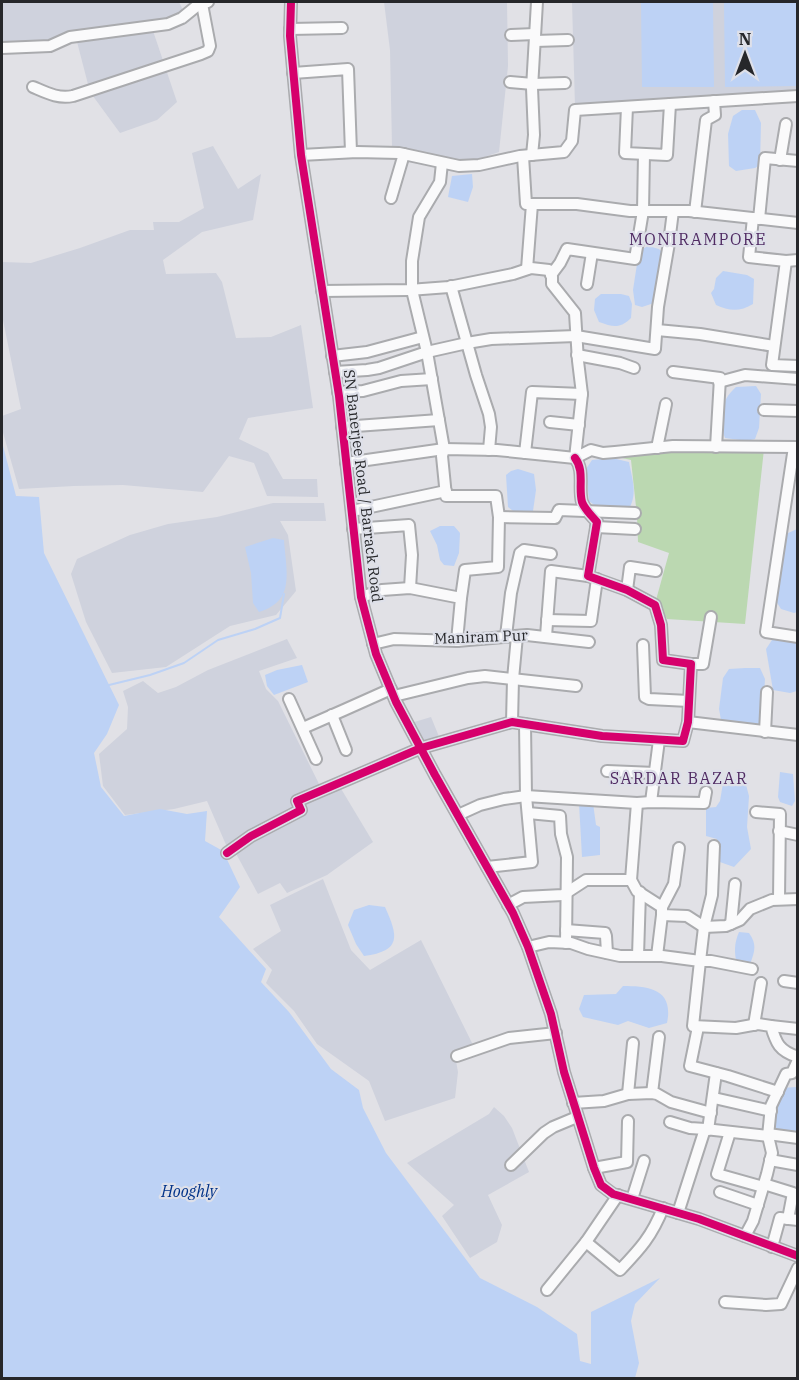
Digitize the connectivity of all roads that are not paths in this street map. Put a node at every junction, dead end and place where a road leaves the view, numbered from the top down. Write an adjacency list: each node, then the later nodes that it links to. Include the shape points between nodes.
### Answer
1 (205, 2): 9 (street, via 168,24 70,37 50,46); 14 (street, via 210,46 201,54 64,98)
2 (291, 2): 5 (street, SN Banerjee Road / Barrack Road)
3 (537, 2): 7 (street)
4 (342, 28): 5 (street)
5 (290, 29): 10 (street, SN Banerjee Road / Barrack Road)
6 (511, 35): 7 (street)
7 (535, 37): 8 (street); 13 (street)
8 (568, 40)
9 (2, 48)
10 (293, 73): 20 (street, via 348,69); 23 (street, SN Banerjee Road / Barrack Road)
11 (510, 82): 13 (street)
12 (565, 83): 13 (street)
13 (533, 84): 24 (street, via 534,135)
14 (33, 87)
15 (798, 96): 16 (street)
16 (714, 101): 17 (street); 32 (street, via 715,115 706,120)
17 (670, 104): 18 (street); 22 (street, via 667,155)
18 (627, 107): 22 (street, via 625,153); 24 (street, via 575,110 572,141 564,152)
19 (786, 124): 25 (street)
20 (351, 152): 21 (street); 23 (street)
21 (404, 154): 27 (street); 28 (street)
22 (644, 154): 30 (street)
23 (301, 155): 43 (street, SN Banerjee Road / Barrack Road)
24 (527, 155): 27 (street, via 469,166); 29 (street, via 526,204)
25 (780, 160): 26 (street); 33 (street, via 765,158)
26 (798, 161)
27 (442, 162): 42 (street, via 440,182 419,218)
28 (391, 198)
29 (532, 204): 30 (street); 38 (street)
30 (643, 211): 31 (street); 35 (street, via 635,259)
31 (673, 211): 32 (street); 44 (street)
32 (695, 212): 33 (street)
33 (756, 219): 34 (street); 37 (street, via 749,257)
34 (798, 223)
35 (592, 253): 39 (street, via 567,249); 40 (street)
36 (798, 260): 37 (street)
37 (786, 261): 48 (street)
38 (527, 269): 39 (street, via 549,270); 41 (street)
39 (551, 275): 45 (street, via 552,284 575,313)
40 (587, 284)
41 (451, 286): 42 (street); 47 (street)
42 (412, 290): 43 (street); 46 (street)
43 (322, 291): 51 (street, SN Banerjee Road / Barrack Road)
44 (657, 330): 45 (street, via 655,349); 48 (street)
45 (576, 336): 47 (street); 50 (street)
46 (423, 337): 49 (street); 51 (street, via 366,352)
47 (467, 343): 49 (street); 72 (street, via 489,414)
48 (774, 346): 52 (street, via 772,365)
49 (427, 352): 54 (street, via 379,368); 56 (street)
50 (577, 355): 53 (street); 60 (street)
51 (332, 356): 54 (street, SN Banerjee Road / Barrack Road)
52 (798, 366)
53 (633, 368)
54 (335, 372): 59 (street, SN Banerjee Road / Barrack Road)
55 (673, 372): 58 (street, via 720,378)
56 (432, 379): 59 (street); 64 (street)
57 (798, 379): 58 (street, via 745,375)
58 (719, 382): 68 (street)
59 (338, 392): 67 (street, SN Banerjee Road / Barrack Road)
60 (582, 394): 66 (street); 73 (street, via 532,392)
61 (666, 404): 70 (street)
62 (764, 410): 63 (street)
63 (798, 411)
64 (439, 420): 67 (street); 71 (street)
65 (550, 422): 66 (street)
66 (579, 425): 74 (street)
67 (342, 427): 75 (street, SN Banerjee Road / Barrack Road)
68 (716, 447): 69 (street); 70 (street)
69 (796, 447): 95 (street, via 766,632)
70 (657, 448): 74 (street, via 603,453 591,450)
71 (444, 449): 72 (street); 75 (street); 76 (street)
72 (489, 450): 73 (street)
73 (525, 453): 74 (street)
74 (575, 458): 78 (street, via 580,465 581,500)
75 (346, 463): 77 (street, SN Banerjee Road / Barrack Road)
76 (446, 491): 77 (street); 80 (street, via 446,496 496,496)
77 (351, 511): 82 (street, SN Banerjee Road / Barrack Road)
78 (589, 512): 79 (street); 80 (street, via 559,510 555,518); 81 (street, via 597,522)
79 (635, 513)
80 (500, 517): 90 (street, via 498,567 465,570)
81 (596, 527): 83 (street); 86 (street)
82 (354, 529): 87 (street, via 409,525); 89 (street, SN Banerjee Road / Barrack Road)
83 (635, 529)
84 (550, 554): 93 (street, via 520,552 511,593)
85 (656, 571): 88 (street, via 630,567)
86 (592, 577): 88 (street); 92 (street, via 591,621); 92 (street, via 551,572)
87 (410, 588): 89 (street, via 382,590); 90 (street)
88 (627, 590): 100 (street, via 654,605 661,625 663,660)
89 (361, 597): 98 (street, SN Banerjee Road / Barrack Road)
90 (461, 598): 96 (street)
91 (711, 617): 100 (street, via 703,664)
92 (547, 620): 94 (street)
93 (511, 636): 94 (street, Maniram Pur); 96 (street, Maniram Pur); 101 (street)
94 (546, 636): 97 (street, Maniram Pur)
95 (798, 636)
96 (457, 641): 98 (street, Maniram Pur, via 393,639)
97 (589, 642)
98 (373, 644): 103 (street, SN Banerjee Road / Barrack Road)
99 (643, 645): 106 (street, via 645,698)
100 (691, 664): 106 (street)
101 (513, 680): 102 (street); 103 (street, via 485,676); 108 (street)
102 (576, 686)
103 (392, 692): 107 (street); 115 (street, SN Banerjee Road / Barrack Road)
104 (767, 692): 112 (street)
105 (289, 699): 111 (street)
106 (689, 700): 109 (street)
107 (332, 715): 111 (street); 116 (street)
108 (512, 722): 110 (street); 115 (street)
109 (688, 722): 112 (street); 114 (street, via 682,741)
110 (525, 724): 114 (street); 121 (street)
111 (303, 728): 117 (street)
112 (765, 732): 113 (street)
113 (798, 735)
114 (659, 740): 119 (street)
115 (421, 748): 126 (street, SN Banerjee Road / Barrack Road); 131 (street, via 297,801 301,810)
116 (346, 750)
117 (316, 759)
118 (608, 771): 119 (street)
119 (655, 773): 122 (street)
120 (706, 792): 122 (street, via 704,803)
121 (526, 796): 123 (street); 125 (street); 126 (street, via 480,805)
122 (651, 802): 123 (street)
123 (637, 803): 133 (street)
124 (756, 812): 127 (street, via 779,813)
125 (528, 813): 132 (street, via 532,862); 135 (street, via 560,816 567,852)
126 (458, 815): 132 (street, SN Banerjee Road / Barrack Road)
127 (779, 831): 128 (street); 137 (street)
128 (798, 835)
129 (714, 846): 142 (street, via 712,895)
130 (679, 848): 140 (street, via 674,884)
131 (226, 853)
132 (487, 867): 139 (street, SN Banerjee Road / Barrack Road)
133 (631, 880): 135 (street, via 586,880); 136 (street)
134 (735, 884): 141 (street)
135 (567, 892): 139 (street, via 523,897); 143 (street)
136 (640, 892): 140 (street); 147 (street)
137 (779, 899): 138 (street); 141 (street, via 750,909)
138 (798, 899)
139 (508, 905): 145 (street, SN Banerjee Road / Barrack Road)
140 (662, 911): 142 (street, via 687,916); 148 (street)
141 (731, 924): 142 (street)
142 (704, 927): 149 (street)
143 (566, 930): 144 (street); 146 (street, via 604,933)
144 (566, 943): 145 (street); 146 (street)
145 (528, 947): 158 (street, SN Banerjee Road / Barrack Road)
146 (607, 953): 147 (street)
147 (638, 956): 148 (street)
148 (657, 956): 149 (street)
149 (700, 961): 150 (street); 156 (street, via 693,1026)
150 (752, 969)
151 (784, 981): 153 (street)
152 (761, 982): 154 (street)
153 (798, 983)
154 (754, 1025): 155 (street); 156 (street)
155 (771, 1026): 157 (street); 162 (street, via 781,1049)
156 (698, 1027): 163 (street, via 690,1066)
157 (798, 1029)
158 (556, 1034): 161 (street, via 509,1038); 168 (street, SN Banerjee Road / Barrack Road)
159 (659, 1037): 165 (street)
160 (633, 1043): 166 (street)
161 (457, 1056)
162 (798, 1059): 164 (street)
163 (716, 1073): 164 (street); 167 (street)
164 (778, 1092): 169 (street)
165 (652, 1093): 166 (street); 170 (street)
166 (628, 1094): 168 (street, via 604,1101)
167 (714, 1098): 169 (street); 170 (street)
168 (573, 1103): 171 (street, SN Banerjee Road / Barrack Road)
169 (771, 1111): 176 (street)
170 (711, 1113): 174 (street)
171 (577, 1117): 180 (street, via 544,1133); 182 (street, SN Banerjee Road / Barrack Road)
172 (628, 1121): 182 (street, via 627,1161)
173 (670, 1122): 174 (street)
174 (706, 1130): 175 (street); 189 (street)
175 (730, 1132): 176 (street); 183 (street, via 717,1174)
176 (768, 1135): 177 (street); 178 (street)
177 (798, 1138)
178 (770, 1160): 181 (street); 183 (street)
179 (644, 1161): 186 (street)
180 (511, 1165)
181 (798, 1165)
182 (594, 1168): 185 (street, SN Banerjee Road / Barrack Road, via 602,1185)
183 (764, 1186): 187 (street); 190 (street, via 793,1193)
184 (720, 1192): 187 (street)
185 (618, 1195): 186 (street, SN Banerjee Road / Barrack Road); 192 (street)
186 (632, 1199): 188 (street, SN Banerjee Road / Barrack Road)
187 (758, 1205): 191 (street)
188 (663, 1208): 189 (street, SN Banerjee Road / Barrack Road); 192 (street, via 643,1246 620,1270)
189 (678, 1213): 191 (street, SN Banerjee Road / Barrack Road)
190 (793, 1220): 193 (street, via 780,1218)
191 (745, 1236): 193 (street, SN Banerjee Road / Barrack Road)
192 (586, 1242): 196 (street)
193 (772, 1247): 194 (street, SN Banerjee Road / Barrack Road)
194 (798, 1256)
195 (798, 1268): 197 (street, via 781,1304)
196 (548, 1290)
197 (725, 1302)

